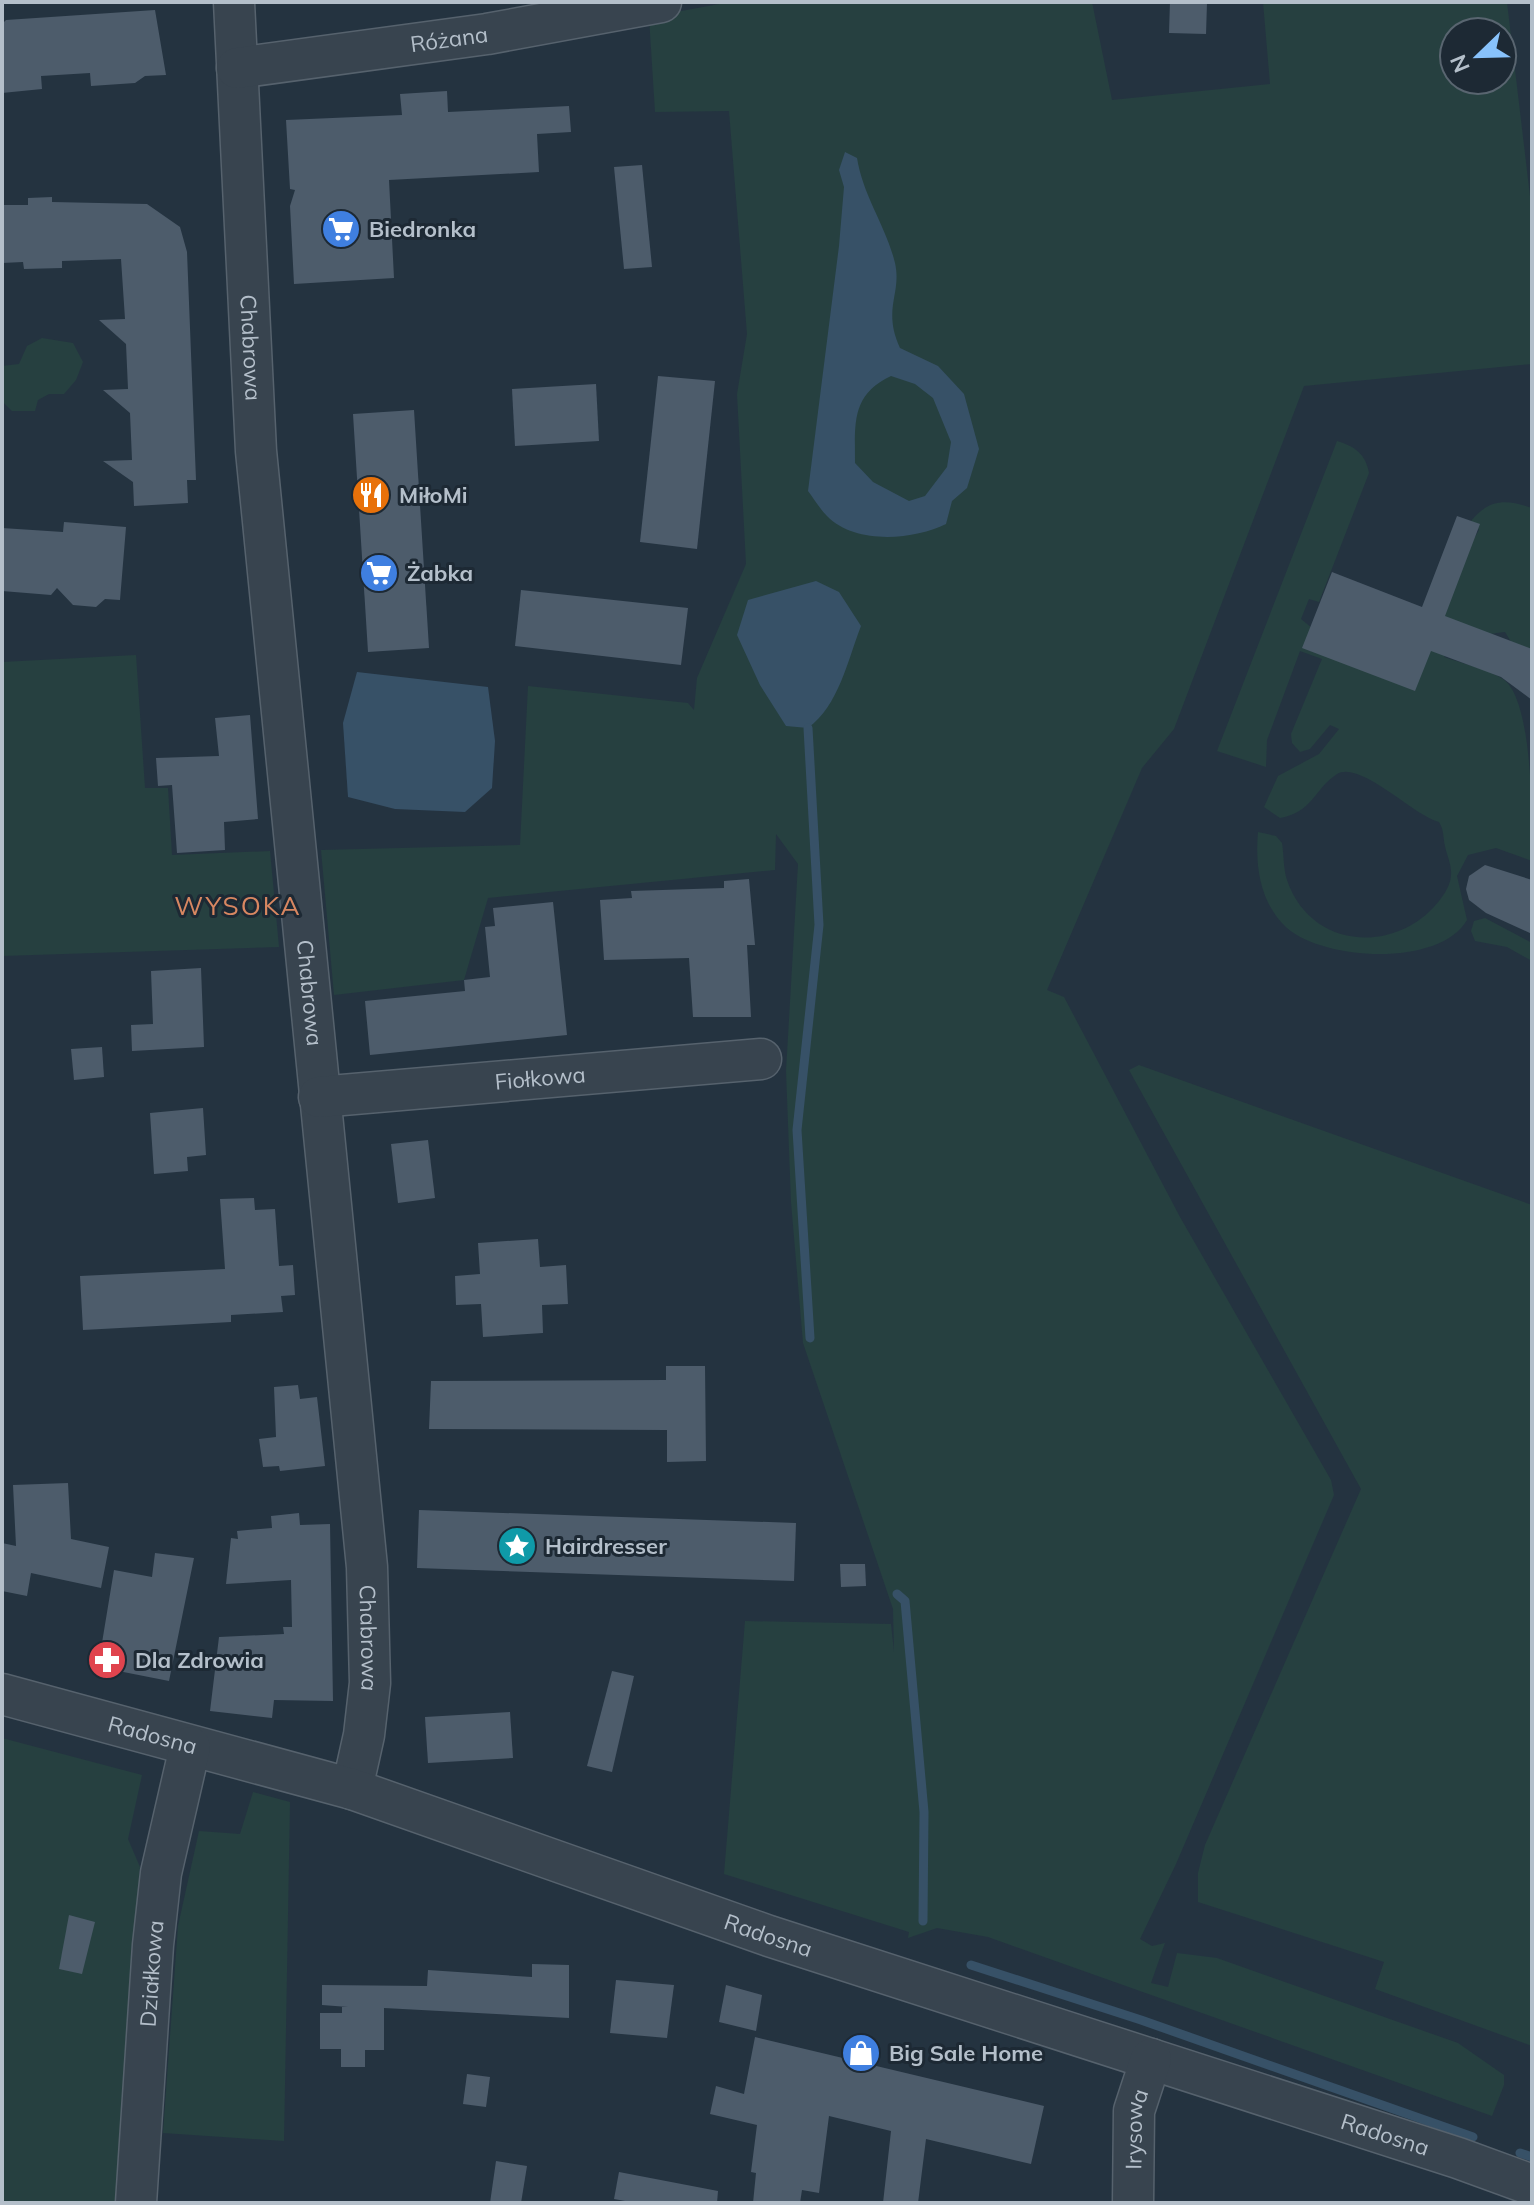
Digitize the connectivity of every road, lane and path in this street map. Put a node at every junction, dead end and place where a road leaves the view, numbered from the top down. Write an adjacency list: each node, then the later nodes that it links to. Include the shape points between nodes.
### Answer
1 (234, 2): 3 (street, Chabrowa)
2 (661, 2): 3 (street, Różana, via 487,34)
3 (237, 68): 5 (street, Chabrowa, via 256,451)
4 (761, 1059): 5 (street, Fiołkowa)
5 (319, 1097): 8 (street, Chabrowa, via 367,1567 370,1683)
6 (2, 1694): 7 (street, Radosna)
7 (190, 1747): 8 (street, Radosna); 12 (street, Działkowa, via 161,1873)
8 (352, 1789): 9 (street, Radosna, via 769,1936)
9 (1151, 2059): 11 (street, Radosna); 13 (street, Irysowa, via 1134,2111)
10 (1532, 2185): 11 (street, Radosna)
11 (1482, 2186)
12 (136, 2203)
13 (1133, 2203)

